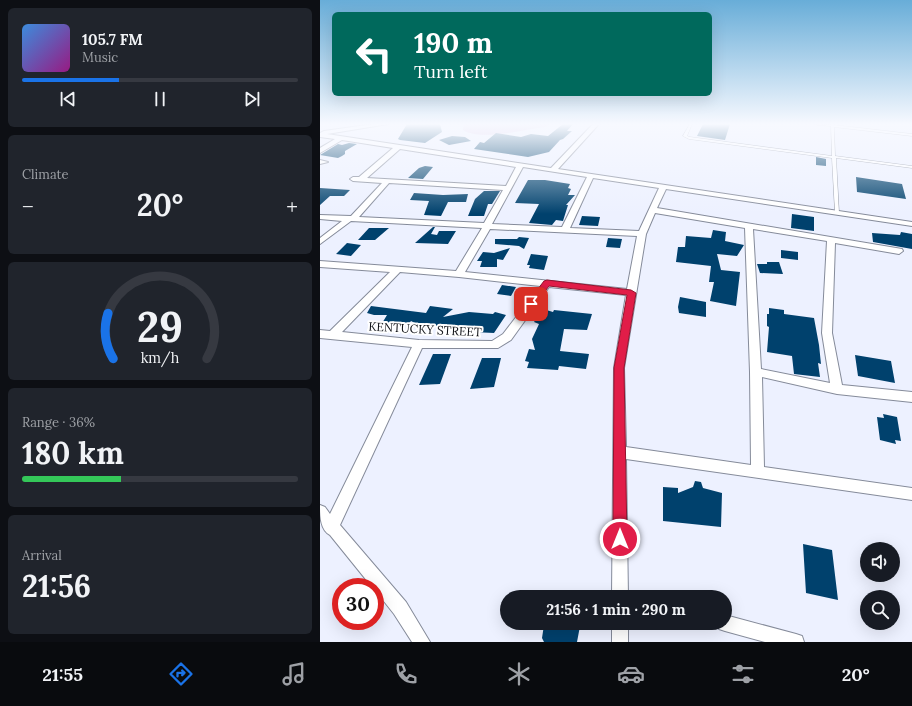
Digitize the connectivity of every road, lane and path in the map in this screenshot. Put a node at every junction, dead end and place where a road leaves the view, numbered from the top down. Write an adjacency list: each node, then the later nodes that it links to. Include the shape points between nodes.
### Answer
1 (390, 154): 12 (street)
2 (443, 154): 7 (street)
3 (568, 154): 9 (street)
4 (811, 154): 6 (lane)
5 (834, 154): 6 (lane)
6 (834, 157): 8 (lane); 17 (lane)
7 (520, 166): 9 (street); 15 (street)
8 (912, 168)
9 (552, 171): 10 (street)
10 (591, 176): 14 (street); 23 (street)
11 (353, 179): 12 (street)
12 (361, 180): 13 (street)
13 (387, 181): 15 (street); 19 (street)
14 (662, 186): 16 (street); 17 (street)
15 (507, 188): 21 (street)
16 (653, 210): 22 (street); 24 (street)
17 (837, 213): 20 (street)
18 (320, 217): 19 (street)
19 (351, 219): 21 (street); 26 (street)
20 (912, 224)
21 (487, 226): 23 (street); 30 (street)
22 (749, 226): 25 (street); 36 (street)
23 (565, 230): 24 (street)
24 (642, 234): 32 (street)
25 (831, 241): 27 (street); 37 (street, via 827,333)
26 (320, 242)
27 (899, 252)
28 (320, 264): 29 (street)
29 (397, 270): 30 (street); 34 (street)
30 (459, 274): 31 (street)
31 (547, 283): 32 (street); 35 (street, KENTUCKY STREET, via 507,336 494,345)
32 (631, 293): 39 (street, via 619,368)
33 (320, 334): 34 (street, KENTUCKY STREET)
34 (332, 336): 35 (street, KENTUCKY STREET)
35 (419, 344): 43 (street)
36 (756, 372): 37 (street); 40 (street)
37 (836, 389): 38 (street)
38 (912, 397)
39 (620, 452): 40 (street); 44 (street)
40 (758, 472): 41 (street)
41 (912, 494)
42 (320, 512): 43 (street)
43 (331, 528): 48 (street, via 400,608)
44 (620, 590)
45 (732, 625): 47 (street)
46 (620, 630): 49 (street)
47 (771, 639): 50 (street)
48 (422, 642)
49 (620, 642)
50 (796, 642)

